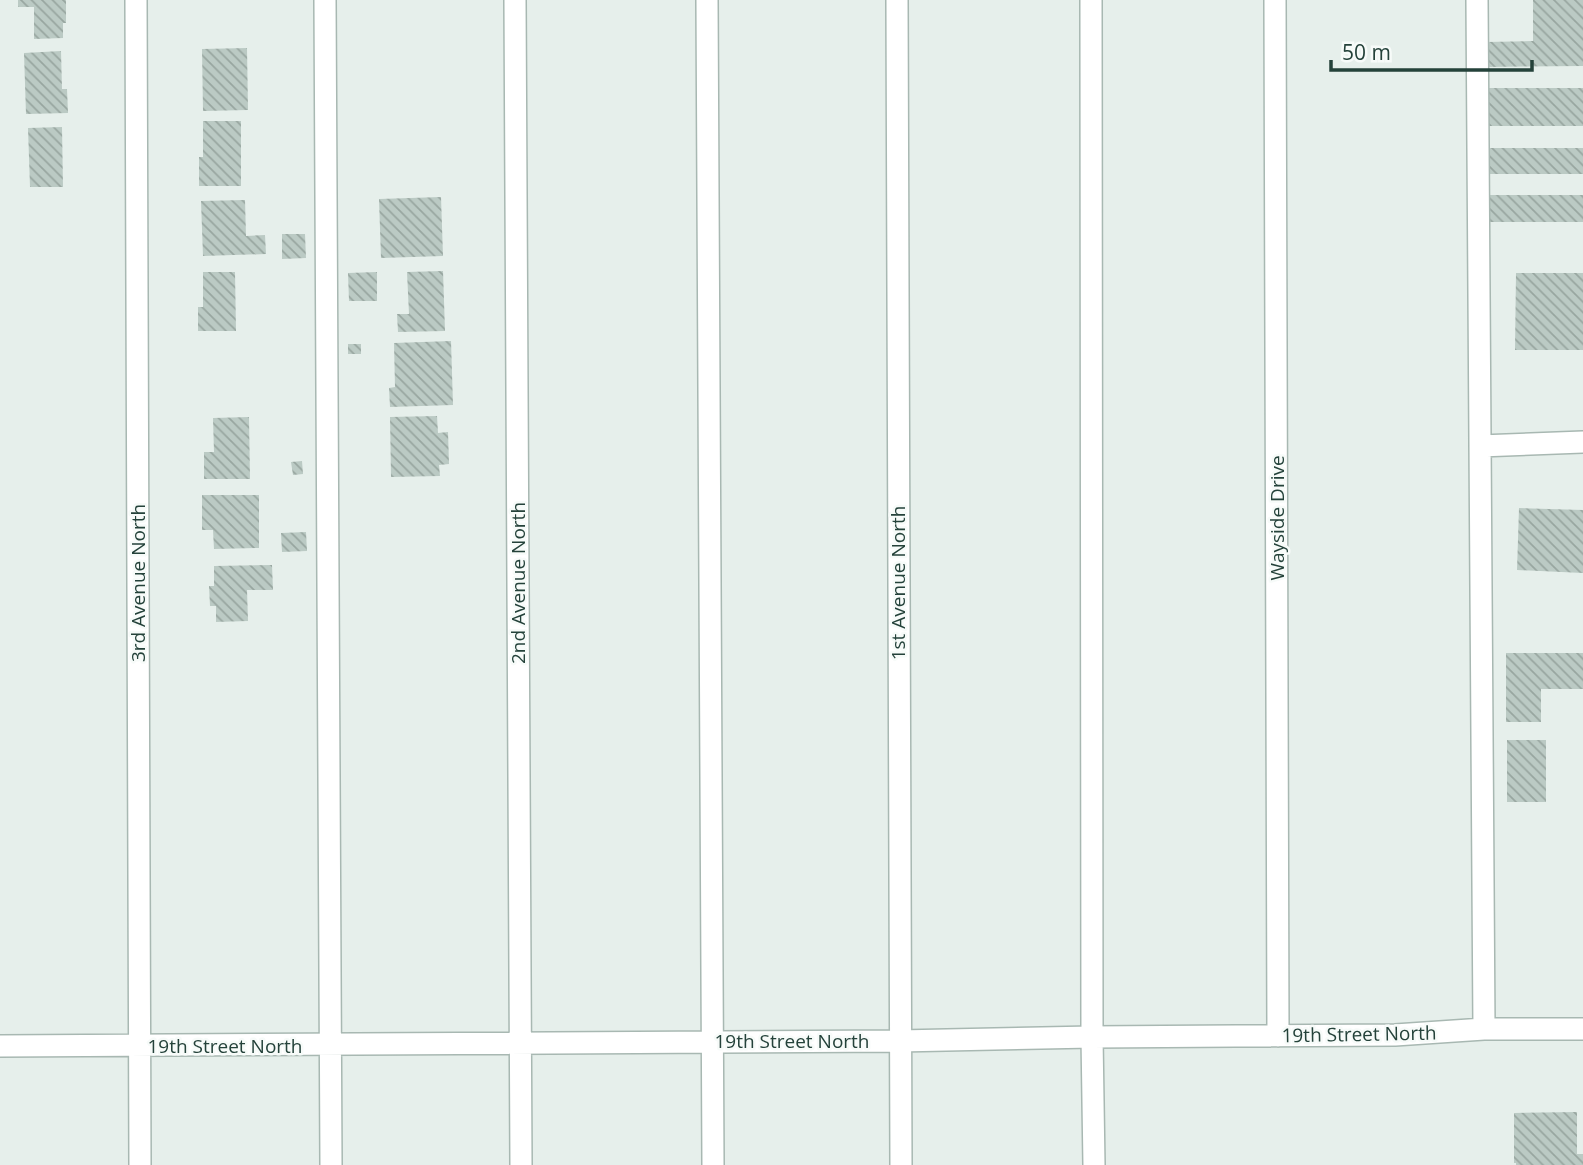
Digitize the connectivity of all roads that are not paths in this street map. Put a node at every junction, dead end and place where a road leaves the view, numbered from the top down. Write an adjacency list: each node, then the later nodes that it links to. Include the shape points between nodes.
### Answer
1 (136, 0): 20 (street, 3rd Avenue North)
2 (326, 0): 18 (street)
3 (515, 0): 17 (street, 2nd Avenue North)
4 (707, 0): 16 (street)
5 (897, 0): 15 (street, 1st Avenue North)
6 (1091, 0): 14 (street)
7 (1275, 0): 13 (street, Wayside Drive)
8 (1477, 0): 10 (street)
9 (1583, 442): 10 (street)
10 (1480, 446): 11 (street)
11 (1484, 1029): 12 (street, 19th Street North); 13 (street, 19th Street North)
12 (1583, 1029)
13 (1279, 1036): 14 (street, 19th Street North)
14 (1092, 1037): 15 (street, 19th Street North); 26 (street)
15 (899, 1041): 16 (street, 19th Street North); 25 (street, 1st Avenue North)
16 (712, 1042): 17 (street, 19th Street North); 24 (street)
17 (520, 1043): 18 (street, 19th Street North); 23 (street, 2nd Avenue North)
18 (330, 1045): 20 (street, 19th Street North); 22 (street)
19 (0, 1046): 20 (street, 19th Street North)
20 (139, 1046): 21 (street, 3rd Avenue North)
21 (140, 1165)
22 (331, 1165)
23 (521, 1165)
24 (713, 1165)
25 (901, 1165)
26 (1094, 1165)

